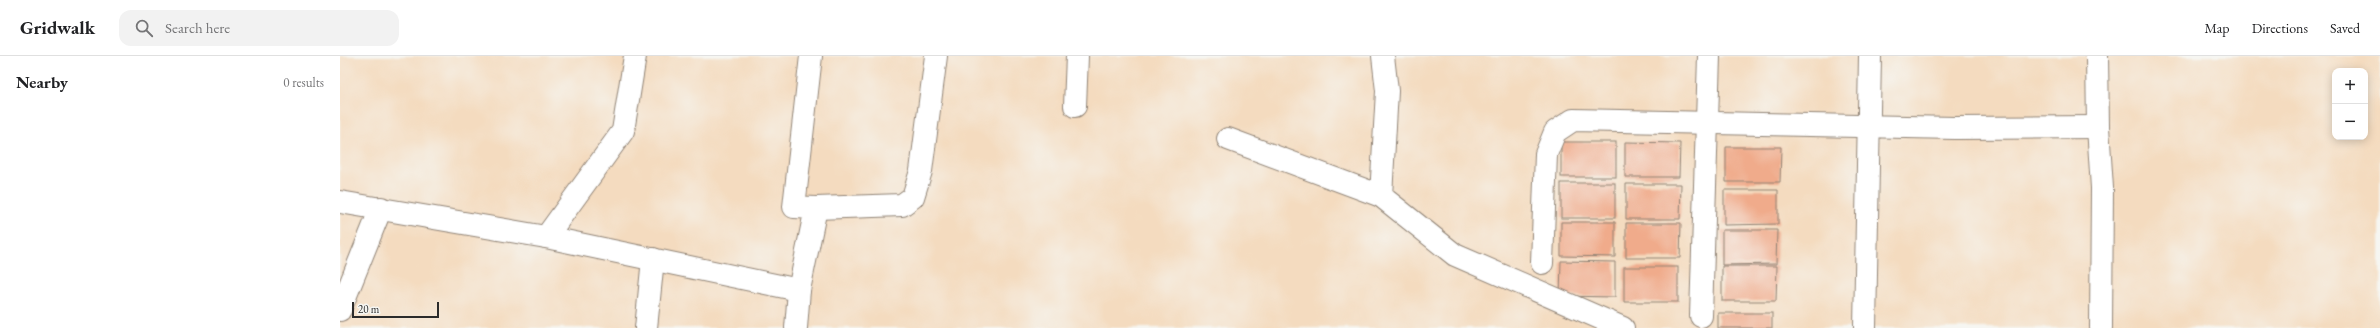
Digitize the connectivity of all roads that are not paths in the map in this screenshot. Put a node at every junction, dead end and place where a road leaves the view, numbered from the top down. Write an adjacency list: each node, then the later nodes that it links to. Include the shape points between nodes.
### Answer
1 (635, 56): 18 (street, via 623,131)
2 (811, 56): 17 (street, via 794,207)
3 (936, 56): 17 (street, via 921,171 913,197 902,205)
4 (1077, 56): 9 (street)
5 (1383, 56): 14 (street, via 1387,91)
6 (1709, 56): 10 (street)
7 (1870, 56): 11 (street)
8 (2097, 56): 12 (street)
9 (1075, 106)
10 (1706, 122): 11 (street); 20 (street, via 1573,120 1555,132 1546,154); 23 (street)
11 (1868, 126): 12 (street); 27 (street)
12 (2098, 127): 28 (street, via 2102,188)
13 (1228, 139): 14 (street)
14 (1380, 196): 26 (street, via 1456,255)
15 (340, 202): 16 (street)
16 (381, 208): 18 (street); 22 (street)
17 (816, 208): 21 (street)
18 (546, 237): 19 (street)
19 (653, 259): 21 (street); 24 (street)
20 (1542, 263)
21 (799, 290): 25 (street)
22 (340, 310)
23 (1701, 316)
24 (646, 328)
25 (796, 328)
26 (1623, 328)
27 (1865, 328)
28 (2101, 328)

